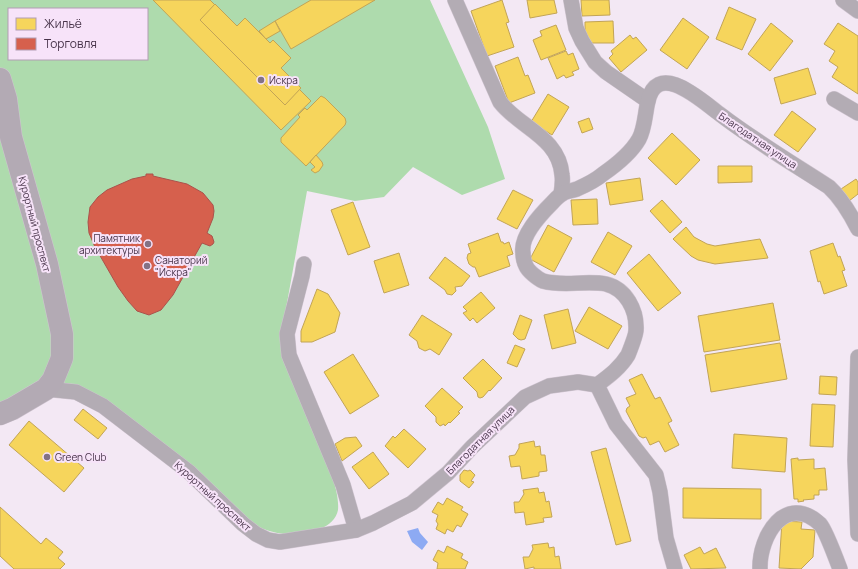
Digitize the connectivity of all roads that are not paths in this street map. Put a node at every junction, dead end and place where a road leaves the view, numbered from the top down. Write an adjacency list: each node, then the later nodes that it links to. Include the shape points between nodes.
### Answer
1 (455, 0): 9 (street, via 500,102 507,111 550,144 555,153 562,175)
2 (570, 0): 7 (street, via 576,28 595,62)
3 (843, 0): 4 (street)
4 (858, 11)
5 (0, 79): 14 (street, Курортный проспект, via 6,99 11,137 47,264 62,334 62,358 53,380)
6 (834, 99): 8 (street)
7 (648, 101): 9 (street, Благодатная улица, via 643,130 633,149 603,175); 10 (street, Благодатная улица, via 650,92 663,83 670,82 681,87 742,132 829,187 850,212)
8 (858, 113)
9 (561, 194): 13 (street, Благодатная улица, via 538,217 526,236 522,251 526,267 541,280 562,284 607,284 621,291 630,301 634,315 637,331 628,355 616,370)
10 (858, 229)
11 (304, 264): 17 (street, via 287,334 289,355 343,485)
12 (858, 356): 18 (street, via 855,460)
13 (597, 385): 16 (street, Благодатная улица, via 578,382 549,386 525,397 442,478 412,503); 19 (street, via 616,424 656,475 666,538)
14 (46, 389): 15 (street, Курортный проспект); 17 (street, Курортный проспект, via 76,392 103,406 189,472 243,524 268,540 280,542)
15 (0, 414)
16 (373, 523): 17 (street, Курортный проспект)
17 (356, 530)
18 (858, 534)
19 (675, 569)
20 (760, 569): 21 (street, via 759,560 764,541 780,518 792,513 806,515 822,525)
21 (840, 569)

